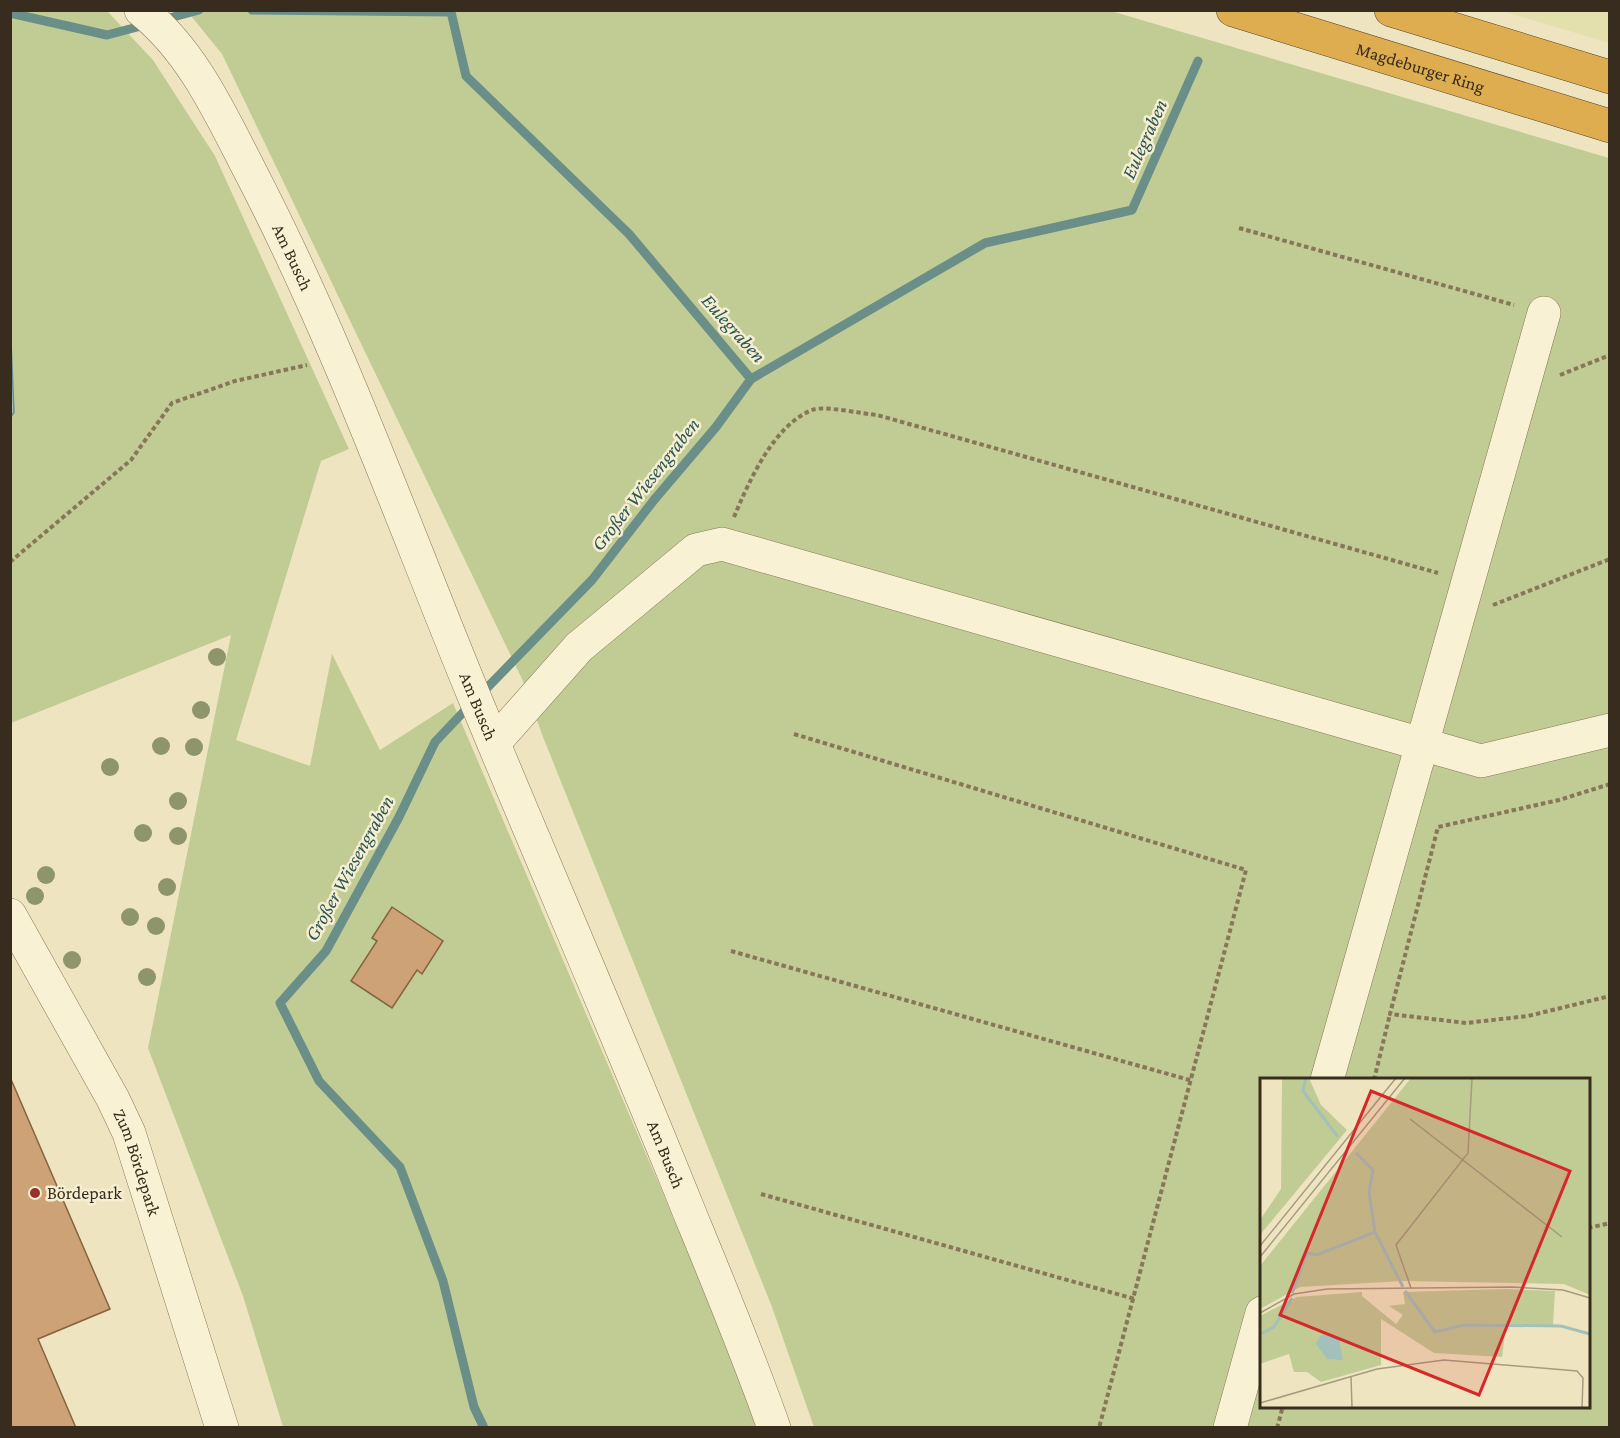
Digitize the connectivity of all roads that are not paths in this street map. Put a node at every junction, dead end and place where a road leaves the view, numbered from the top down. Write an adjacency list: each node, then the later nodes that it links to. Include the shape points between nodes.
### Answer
1 (141, 10): 8 (street, Am Busch, via 179,48 209,95 277,223 337,358)
2 (1233, 10): 5 (highway, Magdeburger Ring)
3 (1391, 10): 4 (highway)
4 (1610, 76)
5 (1610, 126)
6 (1544, 313): 9 (street)
7 (1610, 730): 9 (street, via 1481,761)
8 (490, 735): 9 (street, via 579,647 696,550 722,544); 14 (street, Am Busch, via 644,1098)
9 (1421, 742): 11 (street)
10 (10, 915): 13 (street, Zum Bördepark, via 129,1133)
11 (1328, 1078)
12 (1260, 1320): 15 (street)
13 (222, 1428)
14 (774, 1428)
15 (1230, 1428)

